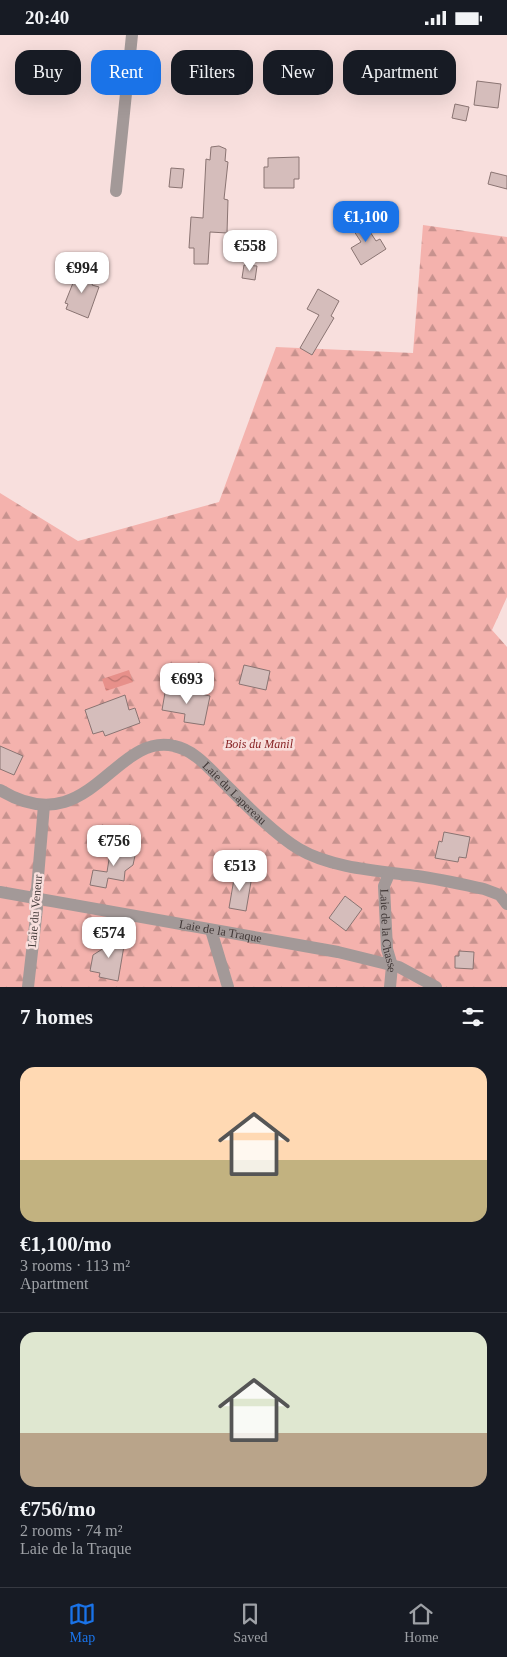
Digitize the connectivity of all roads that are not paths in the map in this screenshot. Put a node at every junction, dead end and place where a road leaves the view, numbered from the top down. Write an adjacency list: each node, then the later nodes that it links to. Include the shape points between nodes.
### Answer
1 (132, 35): 2 (street)
2 (116, 191)
3 (0, 790): 4 (street, Laie du Lapereau, via 28,803)
4 (44, 805): 5 (street, Laie du Lapereau, via 68,801 88,791 133,755 154,746 174,746 198,758 276,832 300,850); 7 (street, Laie du Veneur)
5 (389, 874): 8 (street, Laie du Lapereau, via 484,889 500,895); 10 (street, Laie de la Chasse, via 384,886 384,920)
6 (0, 893): 7 (street, Laie de la Traque)
7 (34, 898): 9 (street, Laie de la Traque); 11 (street, Laie du Veneur, via 37,908)
8 (507, 904)
9 (211, 930): 10 (street, Laie de la Traque, via 338,952); 12 (street)
10 (392, 966): 13 (street, Laie de la Chasse); 14 (street, Laie de la Traque)
11 (28, 987)
12 (228, 987)
13 (390, 987)
14 (436, 987)

